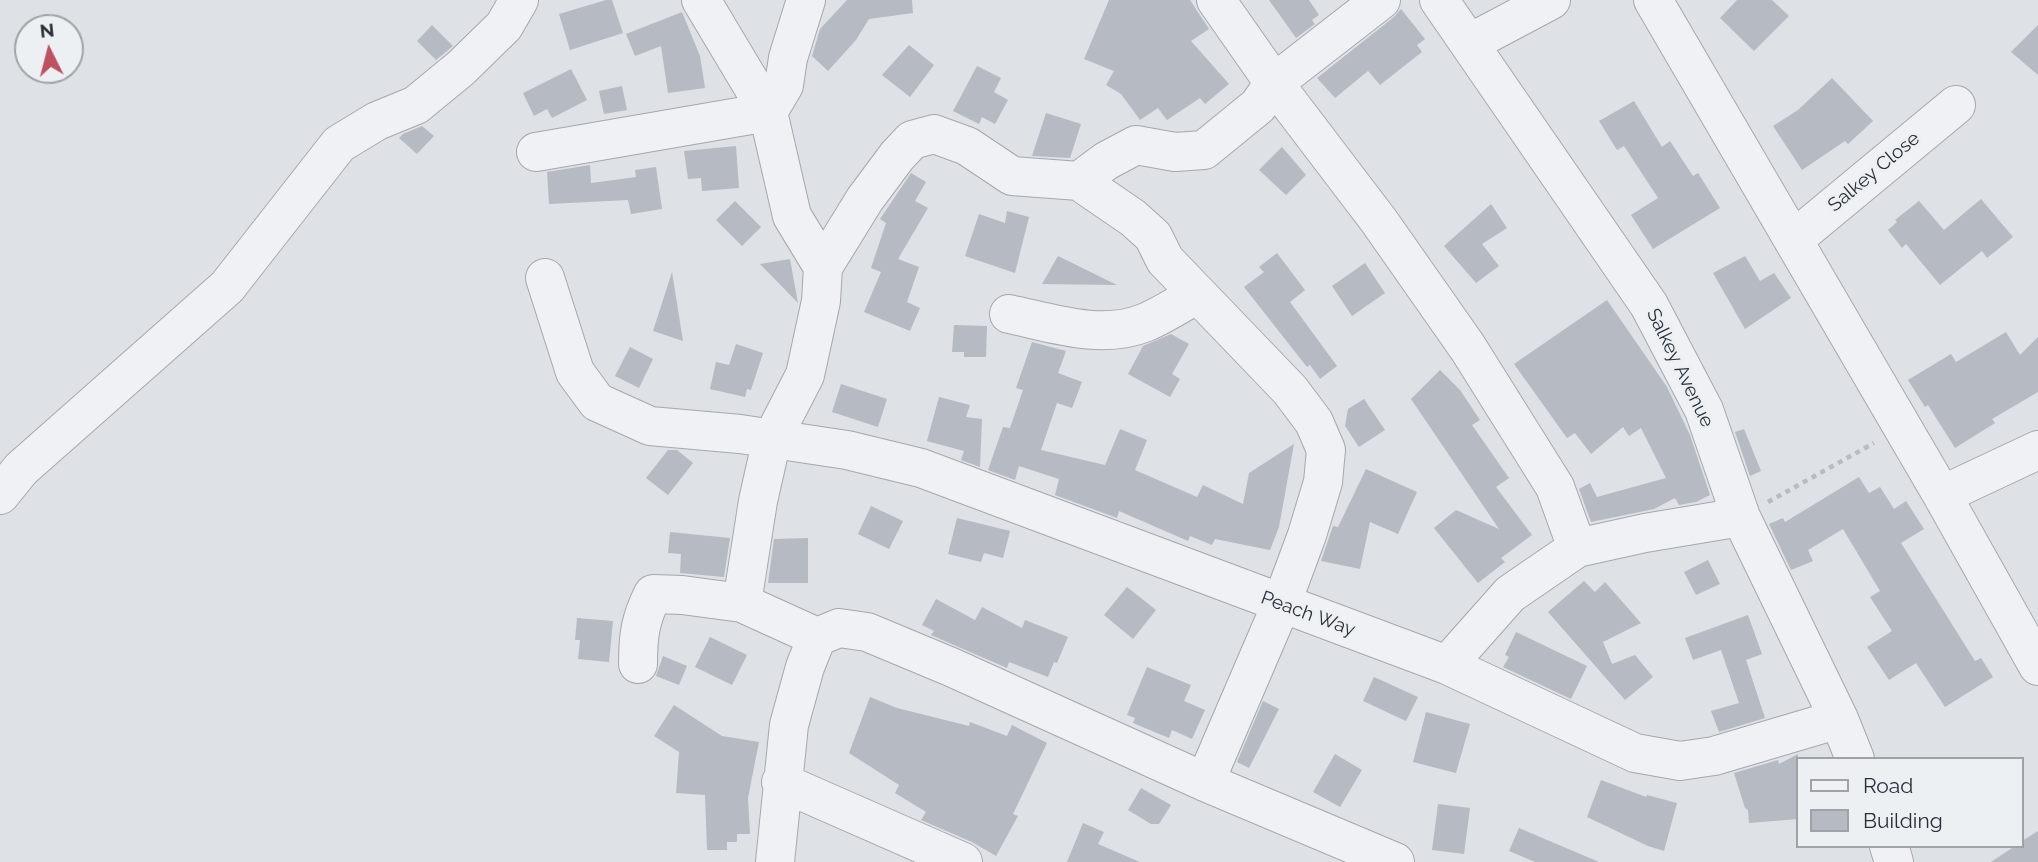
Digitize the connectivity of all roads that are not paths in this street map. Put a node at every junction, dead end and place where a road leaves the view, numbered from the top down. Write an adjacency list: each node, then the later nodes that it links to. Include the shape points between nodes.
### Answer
1 (519, 0): 22 (street, via 504,26 416,105 339,144 227,287 21,469)
2 (701, 0): 12 (street)
3 (806, 0): 12 (street, via 784,85)
4 (1216, 0): 10 (street)
5 (1381, 0): 10 (street)
6 (1439, 0): 9 (street, Salkey Avenue)
7 (1550, 0): 9 (street)
8 (1653, 0): 15 (street)
9 (1470, 43): 24 (street, Salkey Avenue, via 1649,305 1704,410)
10 (1275, 83): 14 (street, via 1258,106 1204,150 1175,152 1136,145); 25 (street, via 1468,348 1555,487)
11 (1956, 104): 15 (street, Salkey Close)
12 (768, 111): 13 (street); 16 (street, via 792,216)
13 (536, 152)
14 (1079, 181): 16 (street, via 1012,176 967,146 934,134 912,140 865,199); 18 (street, via 1153,236 1165,260)
15 (1793, 240): 23 (street)
16 (823, 267): 20 (street, via 821,301 805,375)
17 (545, 278): 20 (street, Peach Way, via 575,372 597,402 650,426)
18 (1196, 295): 19 (street, via 1144,323 1112,331); 27 (street, via 1290,390 1314,422 1326,450 1323,482)
19 (1009, 314)
20 (772, 439): 26 (street); 27 (street, Peach Way, via 847,450 921,468)
21 (2038, 450): 23 (street)
22 (0, 495)
23 (1942, 495): 31 (street)
24 (1741, 517): 25 (street); 32 (street, Salkey Avenue)
25 (1577, 548): 30 (street, via 1510,594)
26 (742, 603): 28 (street); 29 (street, via 653,594 641,619)
27 (1281, 605): 30 (street, Peach Way); 35 (street)
28 (817, 637): 34 (street, via 789,725); 35 (street, via 839,628 867,632)
29 (638, 664)
30 (1447, 665): 32 (street, Peach Way, via 1635,752 1680,761 1714,756)
31 (2038, 666)
32 (1839, 719): 33 (street, Salkey Avenue)
33 (1854, 757)
34 (781, 782): 36 (street); 37 (street)
35 (1205, 782): 38 (street)
36 (775, 862)
37 (963, 862)
38 (1395, 862)

